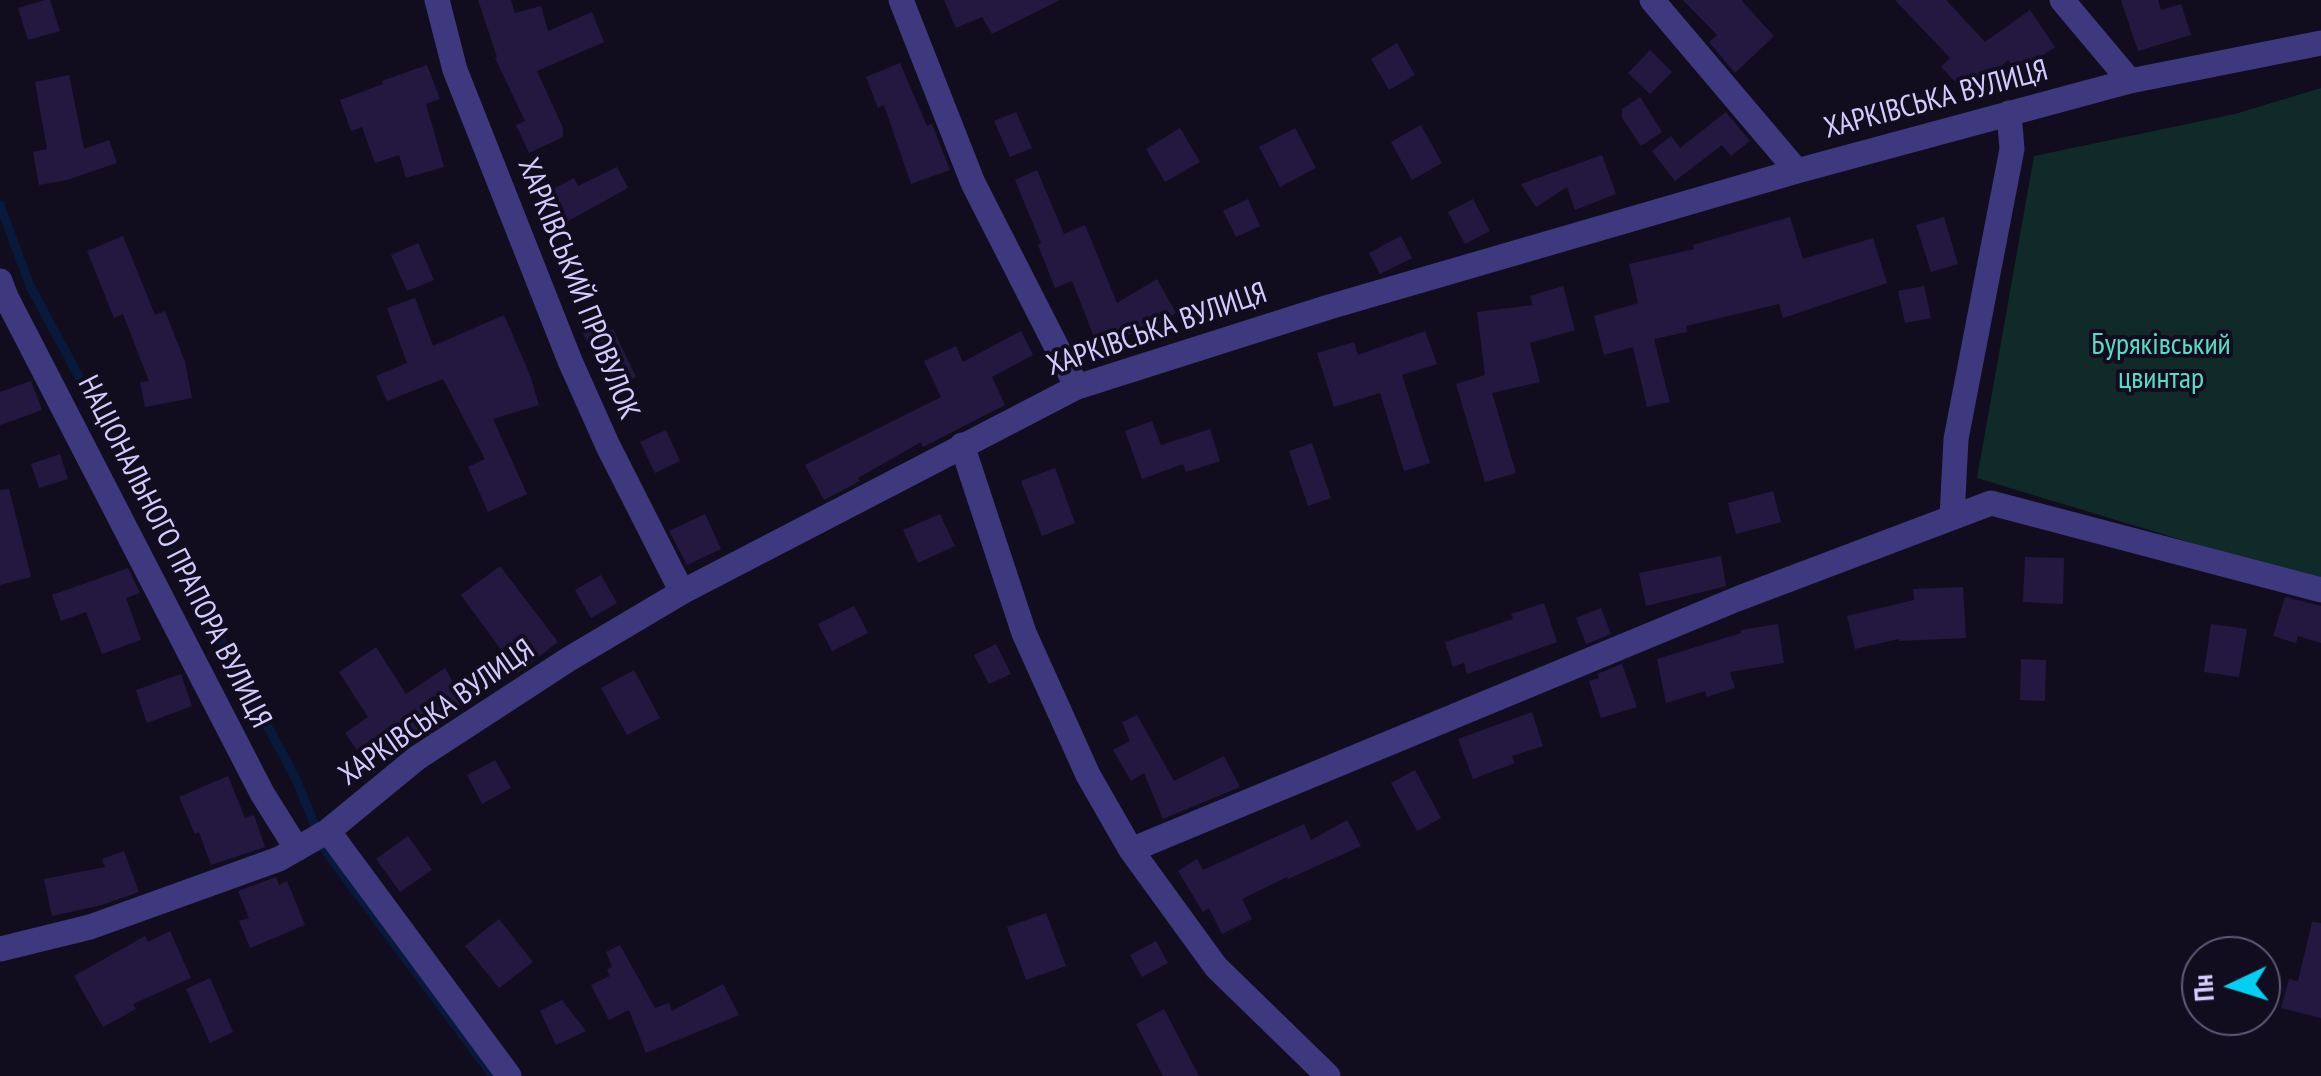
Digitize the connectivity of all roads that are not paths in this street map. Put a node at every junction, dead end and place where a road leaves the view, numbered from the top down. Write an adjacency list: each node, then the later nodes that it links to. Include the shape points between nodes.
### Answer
1 (437, 0): 14 (street, ХАРКІВСЬКИЙ ПРОВУЛОК, via 455,70 570,361)
2 (901, 0): 10 (street, via 973,183)
3 (1652, 0): 8 (street)
4 (2062, 0): 6 (street)
5 (2321, 42): 6 (street, ХАРКІВСЬКА ВУЛИЦЯ)
6 (2130, 81): 7 (street, ХАРКІВСЬКА ВУЛИЦЯ)
7 (2009, 113): 8 (street, ХАРКІВСЬКА ВУЛИЦЯ); 12 (street, via 2012,149 1956,439)
8 (1797, 170): 10 (street, ХАРКІВСЬКА ВУЛИЦЯ)
9 (0, 281): 16 (street, НАЦІОНАЛЬНОГО ПРАПОРА ВУЛИЦЯ, via 262,793)
10 (1077, 387): 11 (street, ХАРКІВСЬКА ВУЛИЦЯ)
11 (962, 446): 14 (street, ХАРКІВСЬКА ВУЛИЦЯ); 17 (street, via 1024,633 1088,775)
12 (1952, 517): 13 (street, via 1991,503); 17 (street, via 1736,599)
13 (2321, 590)
14 (682, 592): 15 (street, ХАРКІВСЬКА ВУЛИЦЯ, via 417,758)
15 (328, 832): 16 (street, ХАРКІВСЬКА ВУЛИЦЯ); 19 (street)
16 (297, 849): 18 (street, ХАРКІВСЬКА ВУЛИЦЯ, via 90,927)
17 (1131, 850): 20 (street, via 1216,967)
18 (0, 948)
19 (508, 1076)
20 (1328, 1076)

